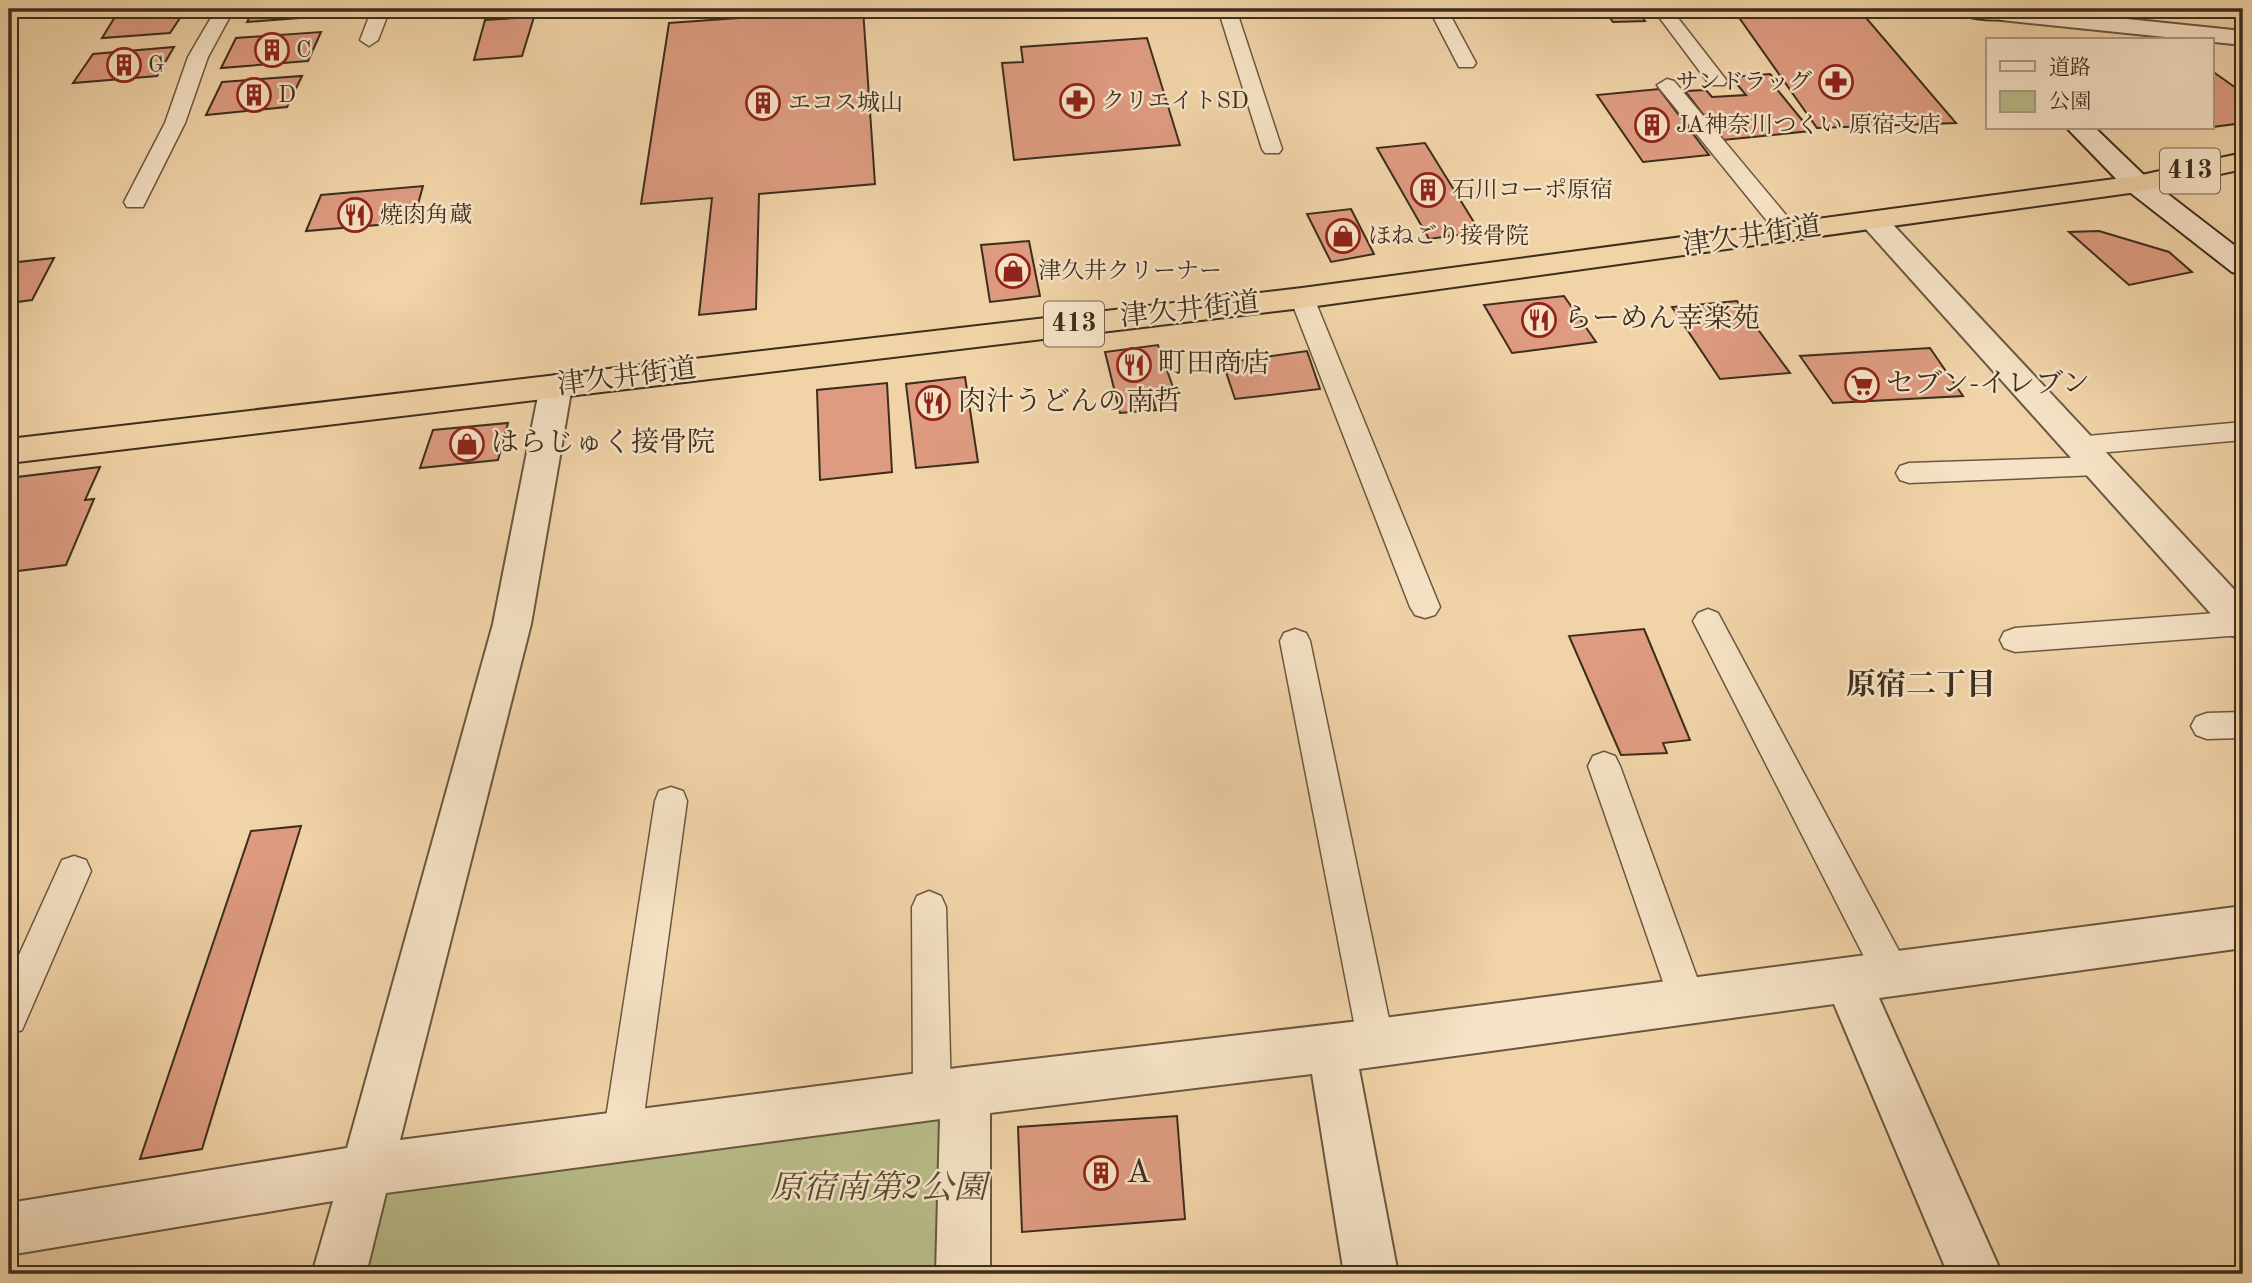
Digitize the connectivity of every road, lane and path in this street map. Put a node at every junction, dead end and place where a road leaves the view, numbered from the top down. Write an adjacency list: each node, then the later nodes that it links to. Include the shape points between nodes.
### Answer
1 (225, 9): 16 (lane, via 198,57 175,123)
2 (381, 9): 10 (lane)
3 (1227, 9): 13 (lane)
4 (1438, 9): 11 (lane)
5 (1662, 9): 18 (lane, via 1717,81 1667,85)
6 (1964, 9): 7 (street)
7 (2000, 11): 8 (street); 9 (street)
8 (2018, 38)
9 (2243, 38)
10 (369, 40)
11 (1466, 63)
12 (2082, 130): 15 (street)
13 (1272, 149)
14 (2243, 161): 15 (highway, 津久井街道 / 413)
15 (2137, 184): 17 (highway, 津久井街道 / 413); 19 (street)
16 (135, 202)
17 (1874, 221): 18 (highway, 津久井街道 / 413); 24 (street)
18 (1788, 232): 20 (highway, 津久井街道 / 413)
19 (2243, 266)
20 (1302, 298): 21 (highway, 津久井街道 / 413); 26 (lane)
21 (556, 386): 23 (highway, 津久井街道 / 413); 44 (street, via 512,624)
22 (2243, 431): 24 (lane)
23 (9, 451)
24 (2087, 456): 25 (lane); 28 (street)
25 (1909, 473)
26 (1425, 607)
27 (1708, 621): 38 (lane)
28 (2243, 624): 30 (lane)
29 (1295, 640): 41 (lane)
30 (2015, 640)
31 (2243, 725): 32 (lane)
32 (2207, 726)
33 (1604, 766): 39 (lane)
34 (671, 801): 43 (lane)
35 (74, 870): 40 (lane)
36 (929, 908): 42 (lane)
37 (2243, 927): 38 (street)
38 (1870, 978): 39 (street); 49 (street)
39 (1688, 1002): 41 (street)
40 (9, 1017)
41 (1354, 1045): 42 (street); 48 (street)
42 (948, 1093): 43 (street); 47 (street)
43 (622, 1137): 44 (street)
44 (368, 1170): 45 (street); 46 (street)
45 (9, 1228)
46 (339, 1274)
47 (963, 1274)
48 (1371, 1274)
49 (1975, 1274)

